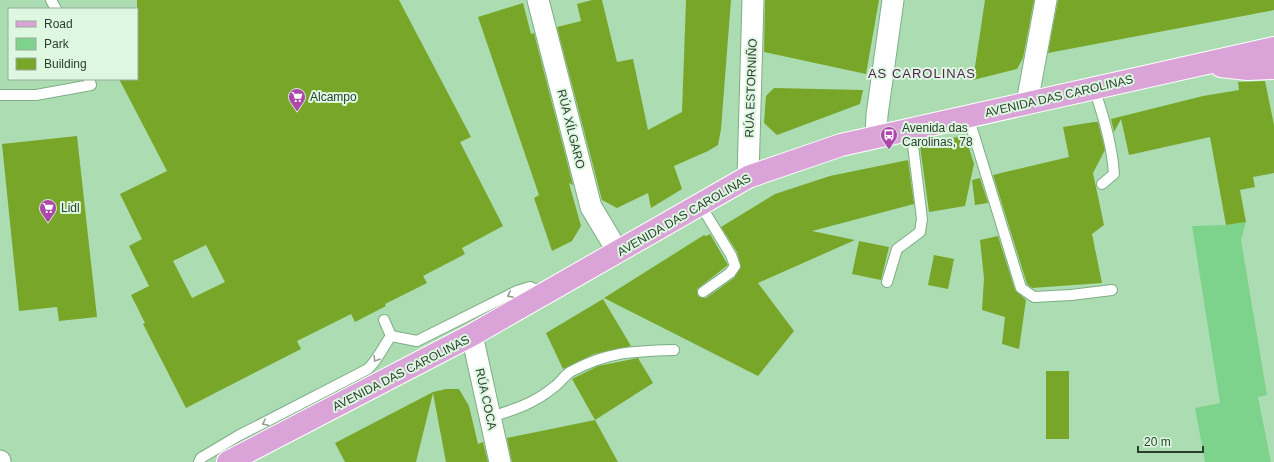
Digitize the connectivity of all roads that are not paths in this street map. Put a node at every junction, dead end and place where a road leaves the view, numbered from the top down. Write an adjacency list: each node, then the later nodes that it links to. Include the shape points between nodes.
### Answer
1 (538, 0): 18 (street, RÚA XÍLGARO, via 591,207)
2 (753, 0): 15 (street, RÚA ESTORNIÑO)
3 (893, 0): 14 (street)
4 (1046, 0): 11 (street)
5 (1274, 48): 6 (main road, AVENIDA DAS CAROLINAS)
6 (1202, 64): 7 (main road, via 1248,69); 9 (main road, AVENIDA DAS CAROLINAS)
7 (1274, 68)
8 (89, 80): 10 (lane, via 91,85 36,95)
9 (1094, 88): 11 (main road, AVENIDA DAS CAROLINAS); 16 (lane, via 1108,130 1114,174)
10 (0, 95)
11 (1027, 103): 12 (main road, AVENIDA DAS CAROLINAS)
12 (968, 116): 13 (main road, AVENIDA DAS CAROLINAS); 20 (lane, via 1021,288 1034,297)
13 (911, 129): 14 (main road, AVENIDA DAS CAROLINAS); 19 (lane, via 922,219 920,232 897,249)
14 (876, 137): 15 (main road, AVENIDA DAS CAROLINAS, via 841,145)
15 (748, 177): 17 (main road, AVENIDA DAS CAROLINAS)
16 (1102, 184)
17 (700, 204): 18 (main road, AVENIDA DAS CAROLINAS); 21 (lane, via 731,255 734,266 730,273)
18 (618, 252): 22 (main road, AVENIDA DAS CAROLINAS)
19 (887, 282)
20 (1112, 290)
21 (703, 292)
22 (545, 294): 24 (main road, AVENIDA DAS CAROLINAS); 25 (lane, one-way to 25, via 530,287 517,291 417,342)
23 (384, 320): 25 (lane)
24 (472, 335): 27 (street, RÚA COCA); 29 (main road, AVENIDA DAS CAROLINAS)
25 (391, 336): 28 (lane, one-way to 28, via 368,369 238,436 201,458)
26 (674, 350): 27 (lane, via 632,351 604,357 568,373 556,387 535,401)
27 (490, 417): 30 (street, RÚA COCA)
28 (199, 462)
29 (228, 462)
30 (500, 462)

